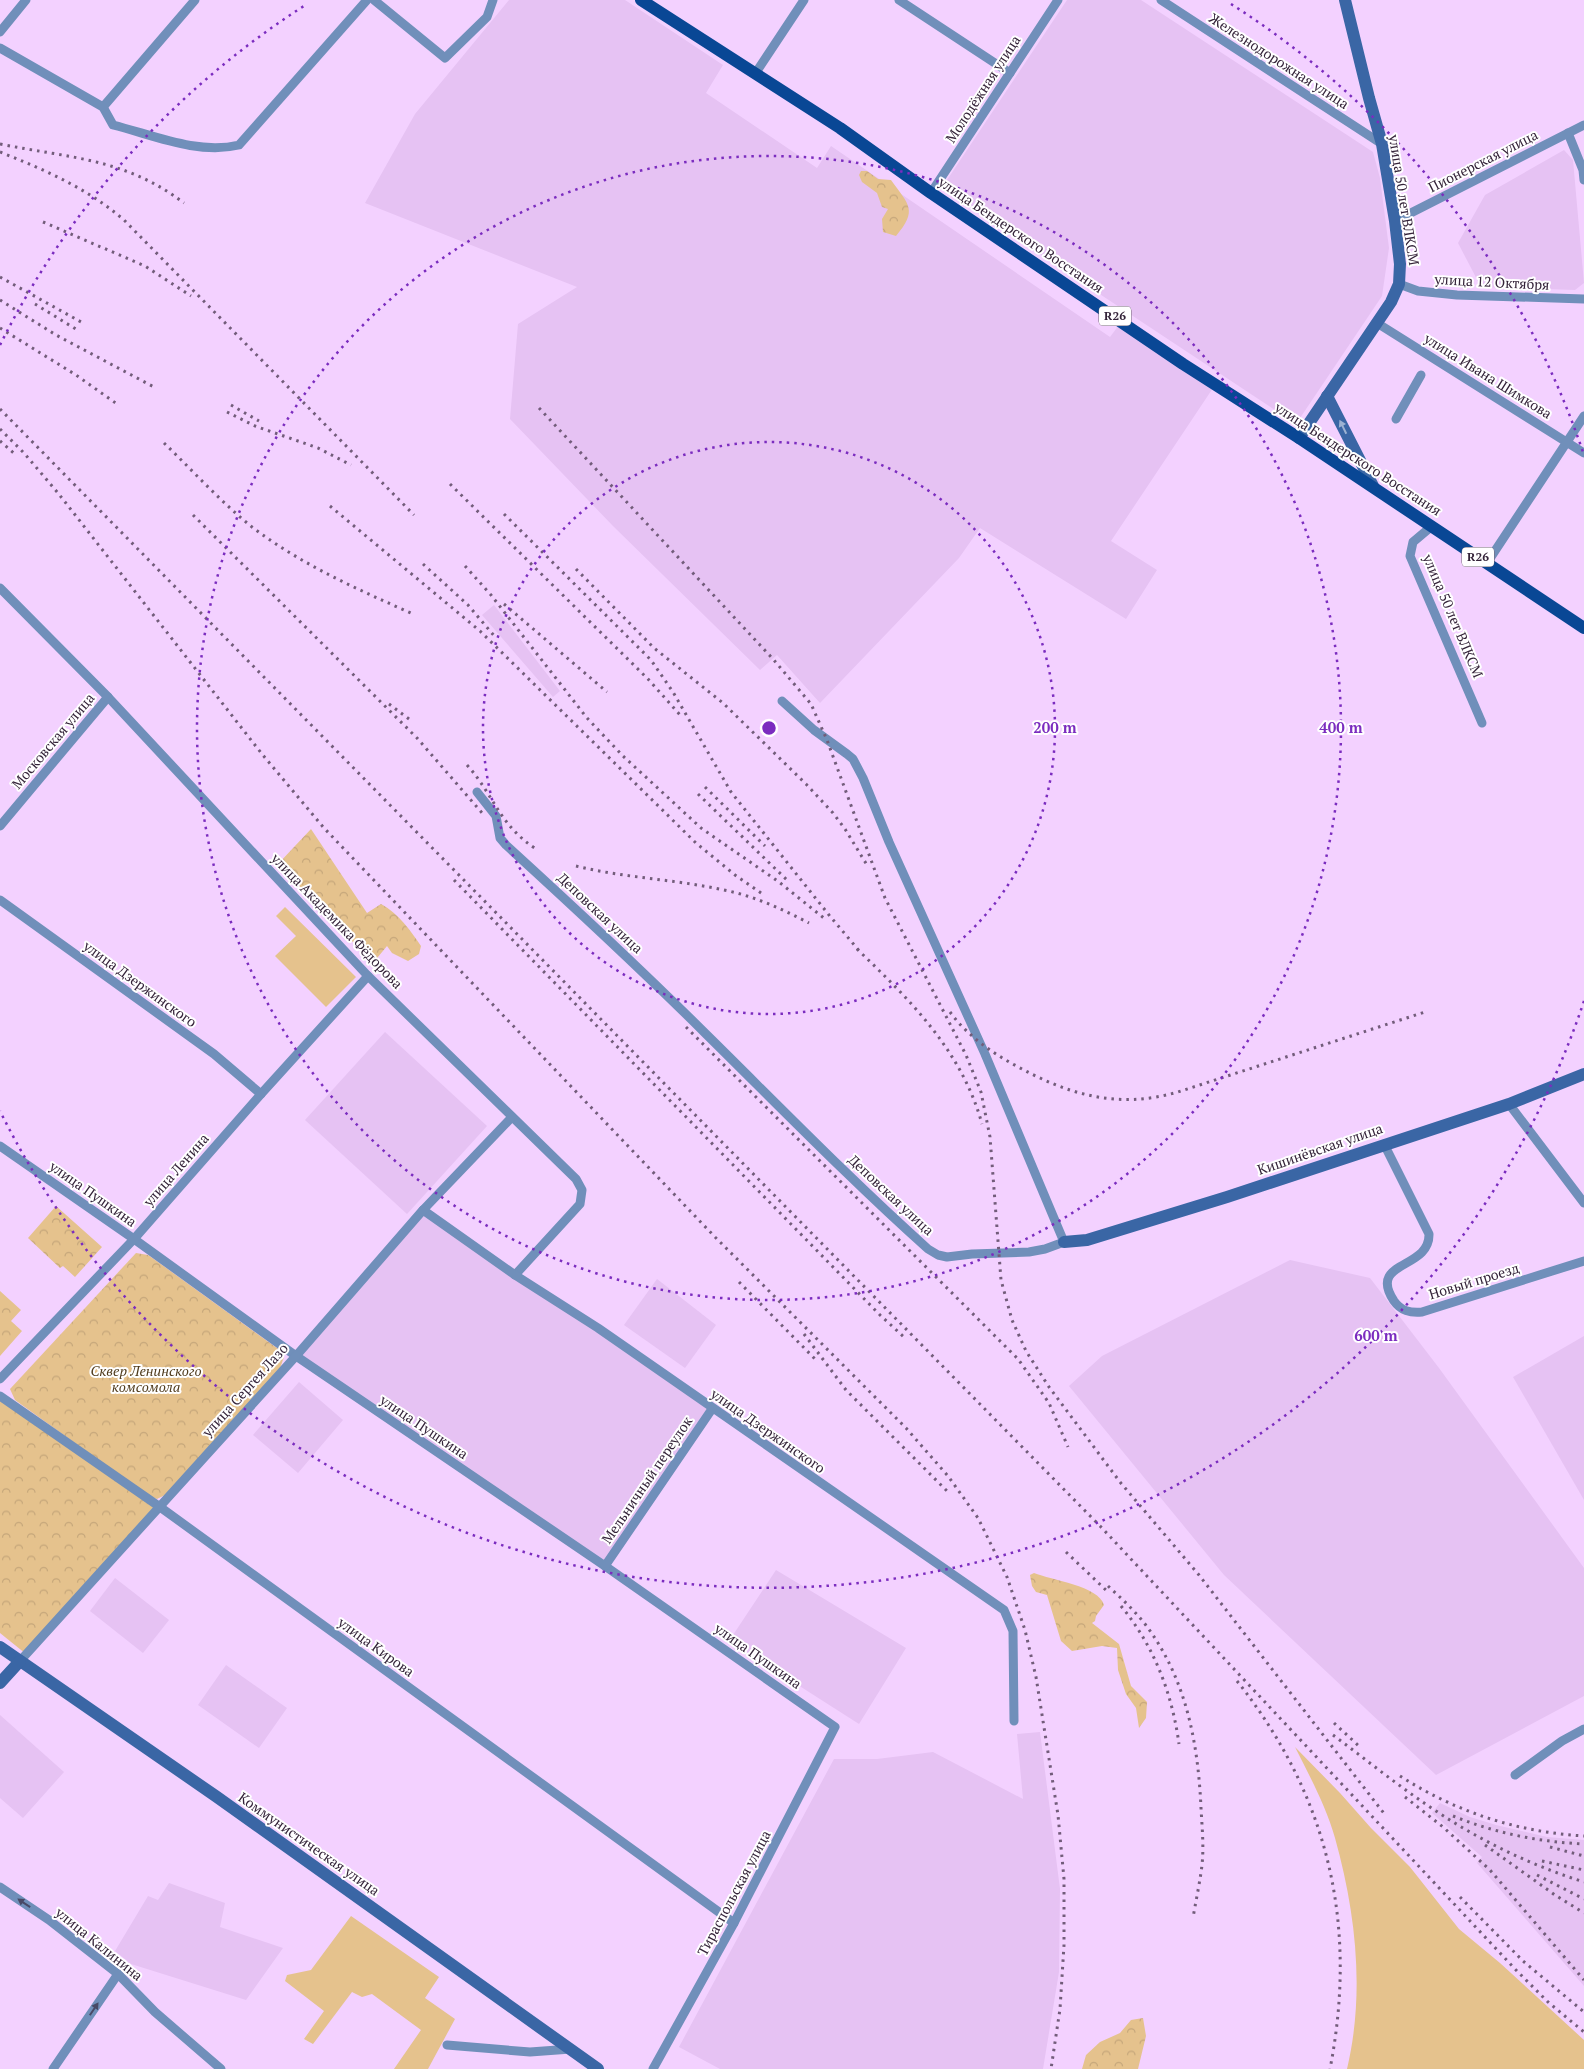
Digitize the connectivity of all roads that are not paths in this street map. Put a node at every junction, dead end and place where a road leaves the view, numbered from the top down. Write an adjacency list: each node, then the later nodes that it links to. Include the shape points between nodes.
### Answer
1 (26, 0): 12 (street)
2 (195, 0): 16 (street)
3 (367, 0): 16 (street, via 239,144 229,147 194,145 113,125)
4 (374, 0): 5 (street, via 445,58 487,17)
5 (493, 0)
6 (640, 0): 15 (main road, улица Бендерского Восстания / R26)
7 (804, 0): 15 (street)
8 (899, 0): 14 (street)
9 (1058, 0): 14 (street, Молодёжная улица)
10 (1161, 0): 19 (street, Железнодорожная улица)
11 (1345, 0): 19 (street, улица 50 лет ВЛКСМ)
12 (0, 32)
13 (0, 48): 16 (street)
14 (1010, 73): 21 (street, Молодёжная улица)
15 (755, 74): 21 (main road, улица Бендерского Восстания / R26)
16 (103, 107)
17 (1584, 125): 18 (street, Пионерская улица)
18 (1568, 133): 20 (street); 22 (street, Пионерская улица)
19 (1382, 144): 22 (street, улица 50 лет ВЛКСМ)
20 (1584, 180)
21 (931, 193): 30 (main road, улица Бендерского Восстания / R26)
22 (1395, 221): 23 (street, улица 50 лет ВЛКСМ)
23 (1399, 284): 24 (street, улица 12 Октября, via 1418,292); 25 (street, улица 50 лет ВЛКСМ)
24 (1584, 299)
25 (1377, 323): 27 (street, улица 50 лет ВЛКСМ); 31 (street, улица Ивана Шимкова)
26 (1421, 375): 29 (street)
27 (1327, 396): 30 (street, улица 50 лет ВЛКСМ); 33 (street, one-way to 27)
28 (1584, 416): 31 (street)
29 (1396, 419)
30 (1299, 438): 33 (main road, улица Бендерского Восстания / R26)
31 (1567, 442): 32 (street, улица Ивана Шимкова); 35 (street)
32 (1584, 453)
33 (1372, 486): 34 (main road, улица Бендерского Восстания / R26)
34 (1432, 526): 35 (main road, улица Бендерского Восстания / R26); 40 (street, улица 50 лет ВЛКСМ, via 1413,542 1410,556)
35 (1487, 563): 37 (main road, улица Бендерского Восстания / R26)
36 (0, 588): 38 (street, улица Академика Фёдорова)
37 (1584, 628)
38 (108, 697): 42 (street, Московская улица); 44 (street, улица Академика Фёдорова)
39 (782, 701): 54 (street, via 847,754 863,778)
40 (1482, 723)
41 (477, 792): 54 (street, Деповская улица, via 496,816 500,838 506,845 928,1249 947,1257 1029,1252)
42 (0, 826)
43 (0, 900): 46 (street, улица Дзержинского, via 214,1054)
44 (368, 976): 46 (street, улица Ленина); 48 (street, улица Академика Фёдорова)
45 (1584, 1074): 47 (street, Кишинёвская улица)
46 (261, 1094): 53 (street, улица Ленина)
47 (1509, 1104): 49 (street, Кишинёвская улица); 51 (street)
48 (512, 1117): 52 (street, улица Сергея Лазо); 56 (street, улица Академика Фёдорова, via 576,1179 582,1190 580,1204 575,1211)
49 (1384, 1144): 54 (street, Кишинёвская улица, via 1087,1240); 55 (street, Новый проезд, via 1429,1234 1426,1249 1389,1276 1386,1284 1388,1292 1404,1310 1422,1312)
50 (0, 1146): 53 (street, улица Пушкина)
51 (1584, 1203)
52 (424, 1210): 56 (street, улица Дзержинского); 57 (street, улица Сергея Лазо)
53 (134, 1239): 57 (street, улица Пушкина); 58 (street, улица Ленина)
54 (1064, 1242)
55 (1584, 1261)
56 (515, 1275): 60 (street, улица Дзержинского, via 598,1328)
57 (296, 1356): 61 (street, улица Сергея Лазо); 62 (street, улица Пушкина)
58 (0, 1379)
59 (0, 1396): 61 (street, улица Кирова)
60 (712, 1409): 62 (street, Мельничный переулок); 66 (street, улица Дзержинского, via 1004,1610 1013,1631)
61 (160, 1507): 64 (street, улица Сергея Лазо); 71 (street, улица Кирова)
62 (605, 1566): 67 (street, улица Пушкина)
63 (0, 1647): 64 (street, Коммунистическая улица)
64 (20, 1661): 65 (street, улица Сергея Лазо); 74 (street, Коммунистическая улица)
65 (0, 1683)
66 (1014, 1721)
67 (835, 1727): 71 (street, Тираспольская улица)
68 (1584, 1729): 69 (street)
69 (1515, 1774)
70 (0, 1887): 72 (street, улица Калинина, one-way to 70, via 49,1920)
71 (734, 1923): 78 (street, Тираспольская улица)
72 (118, 1974): 75 (street, one-way to 72); 76 (street, улица Калинина, via 155,2012)
73 (446, 2046): 74 (street, via 530,2052)
74 (571, 2049): 77 (street, Коммунистическая улица)
75 (53, 2069)
76 (221, 2069)
77 (598, 2069)
78 (653, 2069)

